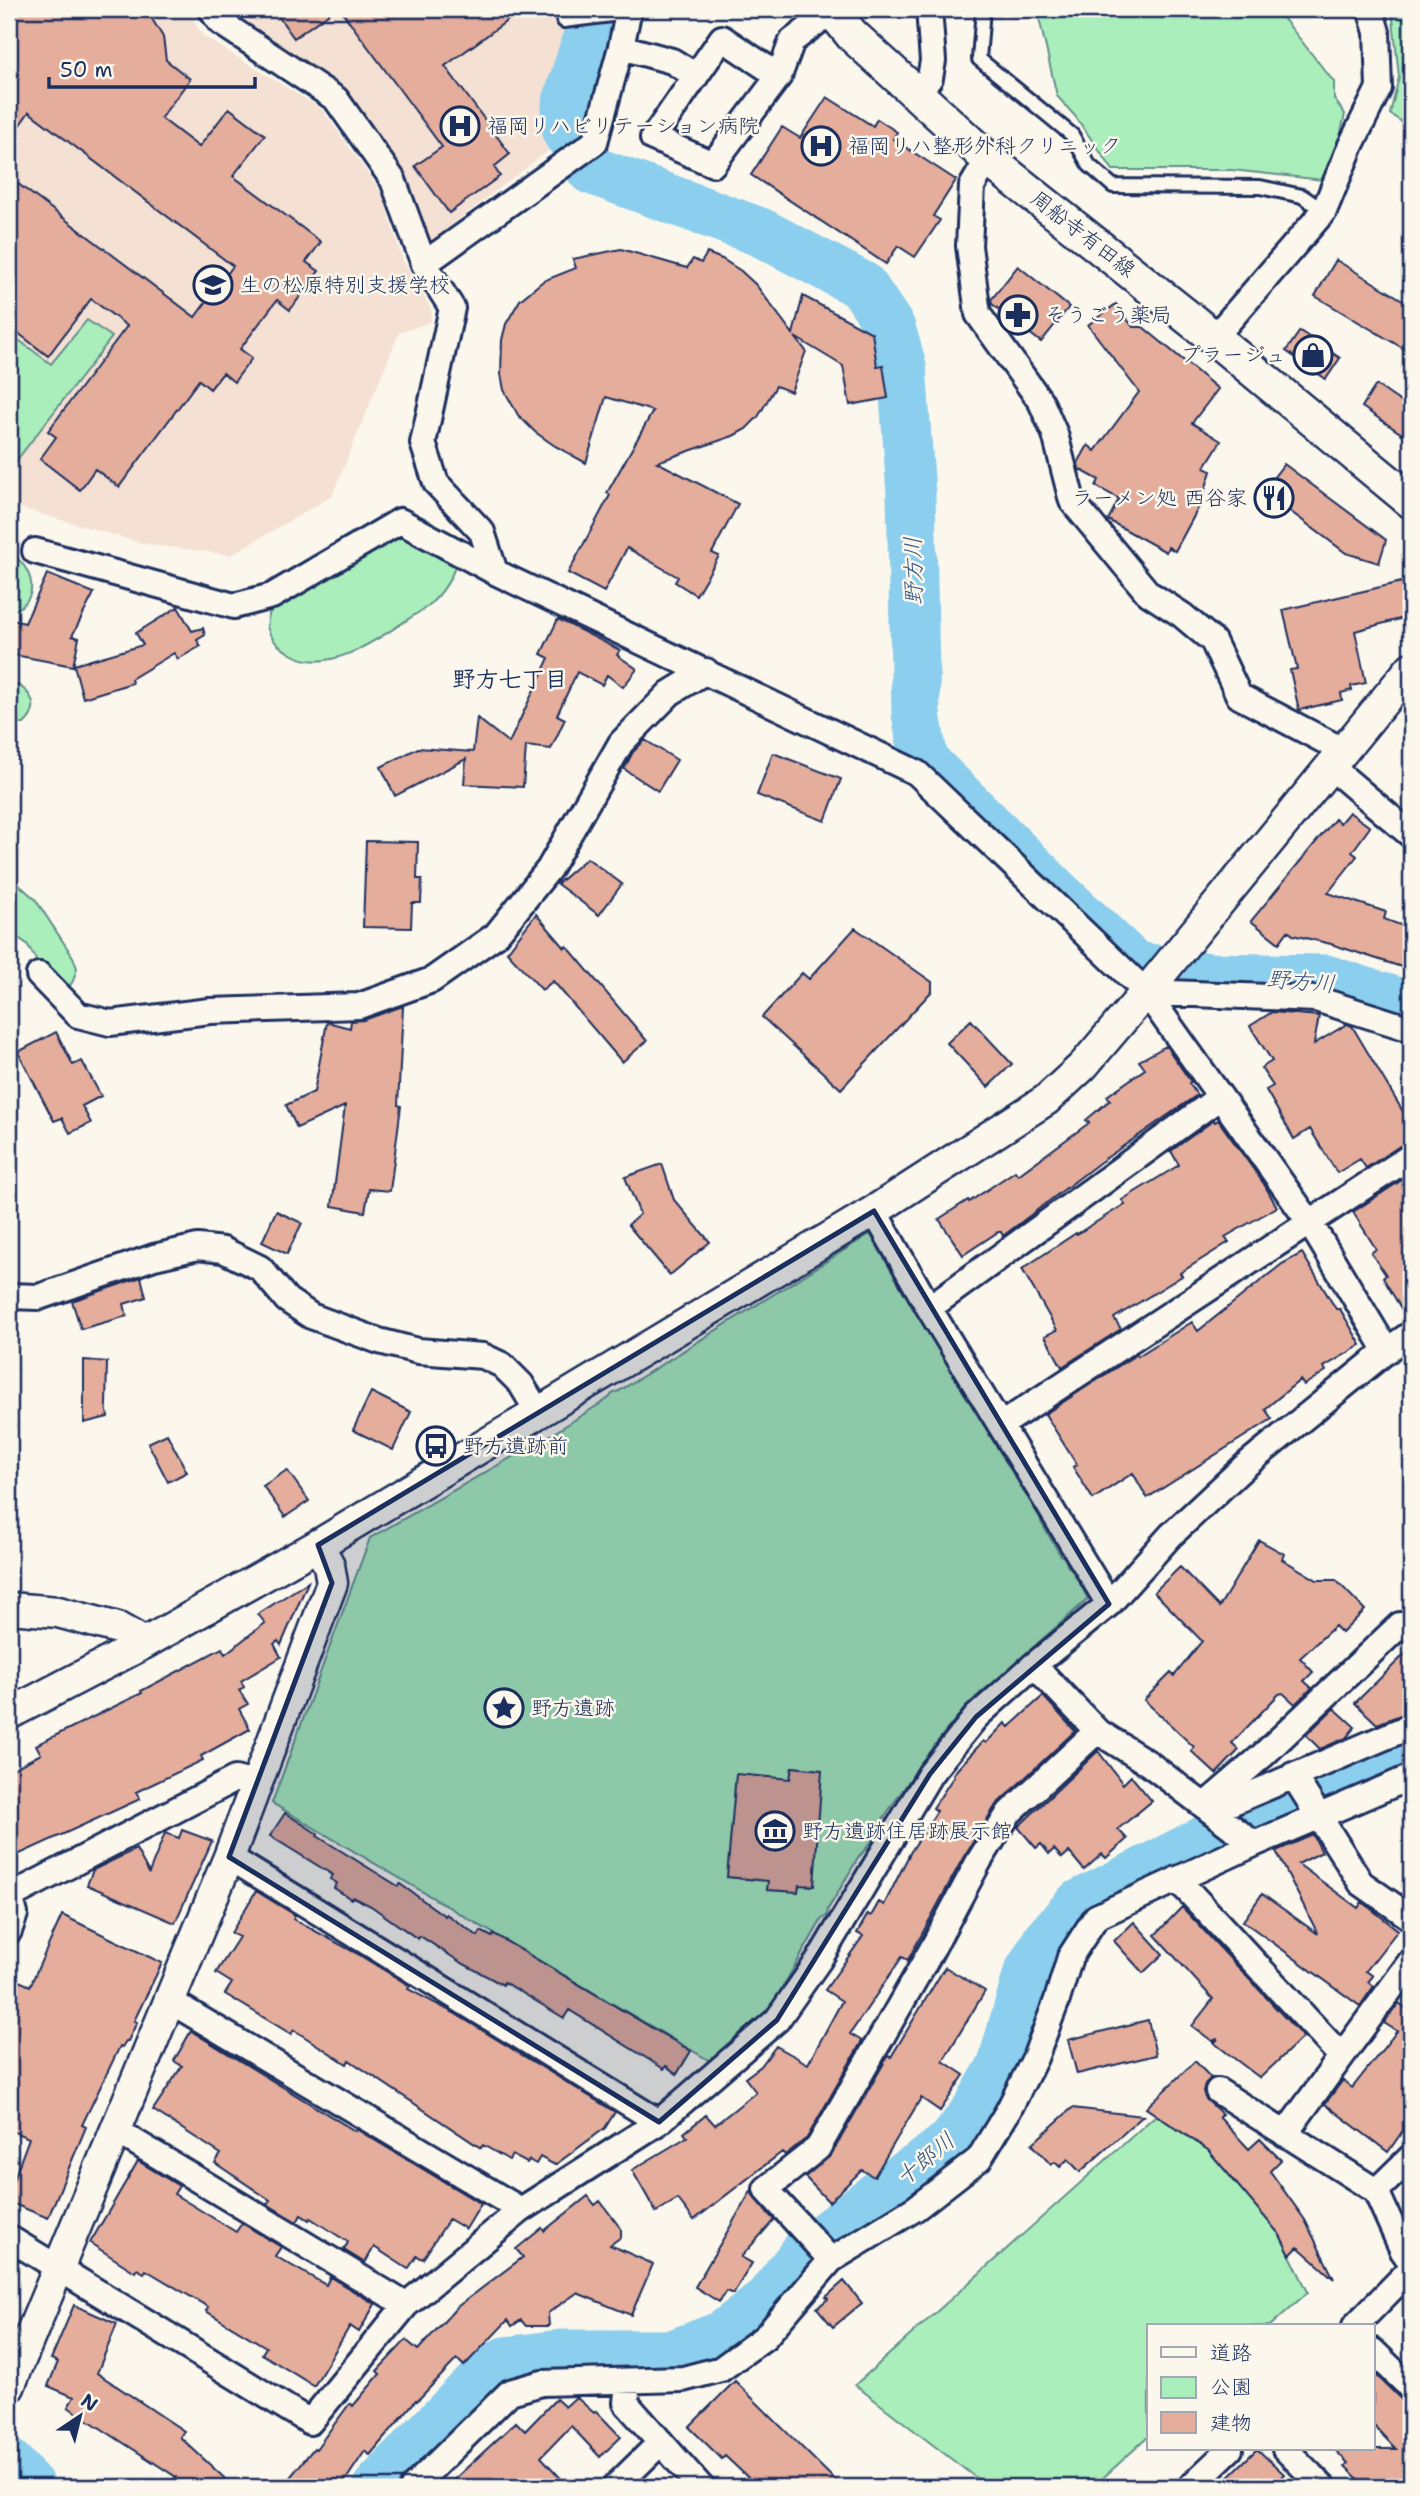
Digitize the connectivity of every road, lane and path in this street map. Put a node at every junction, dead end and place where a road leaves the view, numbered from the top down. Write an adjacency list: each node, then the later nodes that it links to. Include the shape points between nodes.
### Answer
1 (211, 9): 14 (street, via 220,22 336,99 393,180)
2 (929, 9): 11 (street, via 933,61 930,78)
3 (983, 9): 13 (lane, via 979,59 1072,135 1089,165 1113,186 1260,187 1302,197)
4 (1370, 9): 13 (street, via 1377,32 1379,88)
5 (832, 10): 9 (street, via 792,41); 11 (main road, 周船寺有田線)
6 (628, 11): 7 (lane); 8 (street)
7 (565, 15)
8 (621, 47): 10 (street, via 671,61); 14 (street, via 595,142)
9 (779, 75): 10 (street, via 722,37); 10 (street, via 713,164 653,138)
10 (696, 76)
11 (915, 95): 12 (main road, 周船寺有田線)
12 (988, 159): 15 (main road, 周船寺有田線); 21 (street, via 972,186 969,246 978,314 1041,402 1072,501 1148,593 1213,641 1239,696)
13 (1324, 211): 15 (street)
14 (424, 264): 18 (street, via 452,308 423,443 436,483 482,532)
15 (1214, 338): 16 (main road, 周船寺有田線)
16 (1411, 501)
17 (34, 551): 18 (street, via 234,606 272,596 400,521)
18 (495, 572): 20 (street)
19 (1411, 667): 21 (street)
20 (706, 671): 23 (street, via 670,693 621,743 549,869 496,935 432,980 359,1006 210,1012 110,1023 78,1015); 24 (street, via 917,773)
21 (1337, 759): 22 (street); 24 (street)
22 (1411, 835)
23 (39, 975)
24 (1146, 992): 25 (street, via 1316,999); 26 (street); 28 (street, via 1083,1066 1046,1100)
25 (1411, 1029)
26 (1220, 1097): 29 (street); 31 (street)
27 (1411, 1156): 29 (street)
28 (874, 1211): 31 (street); 34 (street)
29 (1310, 1223): 33 (street); 35 (street)
30 (9, 1296): 34 (street, via 39,1297 154,1257 198,1247 223,1250 260,1268 287,1300 311,1316 418,1352 483,1356 502,1365 521,1384)
31 (929, 1308): 35 (street)
32 (1411, 1334): 33 (street)
33 (1387, 1351): 37 (street, via 1246,1465 1171,1535)
34 (538, 1412): 36 (street)
35 (1001, 1425): 37 (street)
36 (318, 1545): 40 (street); 47 (street, via 332,1583)
37 (1109, 1604): 41 (street)
38 (9, 1608): 40 (street, via 58,1612 118,1629)
39 (1400, 1625): 48 (street)
40 (145, 1643): 42 (street)
41 (1034, 1665): 44 (street); 60 (street, via 976,1717 930,1774 818,1960 776,2020)
42 (9, 1714)
43 (1411, 1726): 45 (street)
44 (1097, 1731): 48 (street); 67 (street, via 1009,1813 818,2148 766,2189)
45 (1293, 1775): 48 (street); 49 (street)
46 (1411, 1777): 49 (street)
47 (255, 1784): 51 (street); 53 (street, via 235,1779)
48 (1208, 1809): 50 (street)
49 (1318, 1817): 50 (street); 54 (street, via 1361,1883)
50 (1254, 1844): 52 (street)
51 (229, 1857): 57 (street); 60 (street)
52 (1177, 1879): 58 (street); 67 (street, via 1096,1917 1070,1957 1035,2058 979,2159 916,2208)
53 (10, 1896): 55 (street, via 15,1914)
54 (1411, 1918)
55 (9, 1931)
56 (1411, 1961): 58 (street)
57 (170, 2001): 61 (street); 65 (street)
58 (1341, 2056): 62 (street)
59 (1218, 2091): 62 (street)
60 (659, 2122): 65 (street)
61 (115, 2130): 69 (street); 71 (street)
62 (1285, 2134): 64 (street)
63 (1411, 2157): 64 (street)
64 (1376, 2191): 68 (street)
65 (521, 2210): 71 (street)
66 (9, 2238): 69 (street)
67 (831, 2260): 74 (street, via 765,2337 721,2369 683,2379)
68 (1411, 2262)
69 (60, 2268): 71 (street, via 310,2422); 75 (street)
70 (1411, 2269): 72 (street)
71 (406, 2305)
72 (1357, 2324)
73 (1374, 2352): 76 (street)
74 (628, 2382): 77 (street, via 626,2403); 80 (street, via 542,2383 510,2392)
75 (9, 2388)
76 (1411, 2388)
77 (661, 2442): 81 (street); 82 (street)
78 (1229, 2450): 83 (street)
79 (1285, 2450): 84 (street)
80 (413, 2487)
81 (615, 2487)
82 (701, 2487)
83 (1190, 2487)
84 (1323, 2487)

